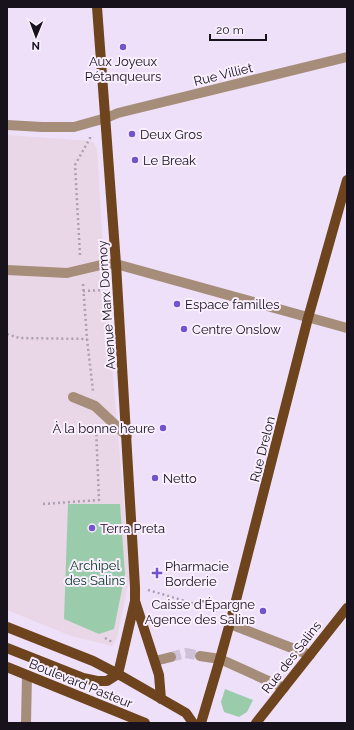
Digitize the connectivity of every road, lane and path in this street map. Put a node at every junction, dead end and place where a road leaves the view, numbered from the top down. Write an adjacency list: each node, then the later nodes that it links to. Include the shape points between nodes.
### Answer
1 (97, 7): 3 (main road, Avenue Marx Dormoy)
2 (347, 57): 3 (street, Rue Villiet)
3 (106, 118): 4 (street, Rue Villiet); 7 (main road, Avenue Marx Dormoy)
4 (92, 122): 5 (street, Rue Villiet, via 74,127); 8 (path, via 90,138 75,165 78,240)
5 (7, 125)
6 (347, 180): 12 (main road, Rue Drelon)
7 (116, 264): 8 (street); 12 (street); 18 (main road, Avenue Marx Dormoy)
8 (82, 269): 9 (street, via 67,273); 11 (path)
9 (7, 270)
10 (104, 290): 11 (path)
11 (83, 291): 15 (path)
12 (308, 318): 13 (street); 24 (main road, Rue Drelon)
13 (347, 328)
14 (7, 334): 15 (path, via 19,338)
15 (86, 339): 17 (path)
16 (72, 397): 17 (street)
17 (95, 406): 18 (street); 19 (path, via 99,500)
18 (127, 436): 20 (main road, Avenue Marx Dormoy)
19 (42, 504)
20 (136, 587): 21 (main road, Avenue Marx Dormoy); 23 (path, via 220,611)
21 (135, 601): 33 (main road, Avenue Marx Dormoy); 35 (main road, Avenue Marx Dormoy)
22 (347, 608): 29 (main road, Rue des Salins)
23 (225, 610)
24 (230, 624): 29 (street); 32 (main road, Rue Drelon)
25 (7, 627): 35 (main road, Boulevard Pasteur)
26 (105, 638): 27 (path)
27 (113, 642)
28 (7, 648): 35 (main road, Boulevard Pasteur, via 83,678 106,681)
29 (310, 655): 37 (main road, Rue des Salins)
30 (200, 656): 32 (street)
31 (171, 657): 33 (street)
32 (220, 659): 37 (street); 42 (main road, Rue Drelon)
33 (155, 661): 38 (main road, Avenue Marx Dormoy, via 160,675)
34 (7, 667): 36 (main road, Boulevard Pasteur)
35 (118, 674): 38 (main road, Boulevard Pasteur)
36 (27, 675): 39 (street); 40 (main road, Boulevard Pasteur)
37 (284, 688): 43 (main road, Rue des Salins)
38 (161, 699): 41 (main road, Boulevard Pasteur, via 186,713)
39 (26, 723)
40 (145, 723)
41 (192, 723)
42 (201, 723)
43 (256, 723)

